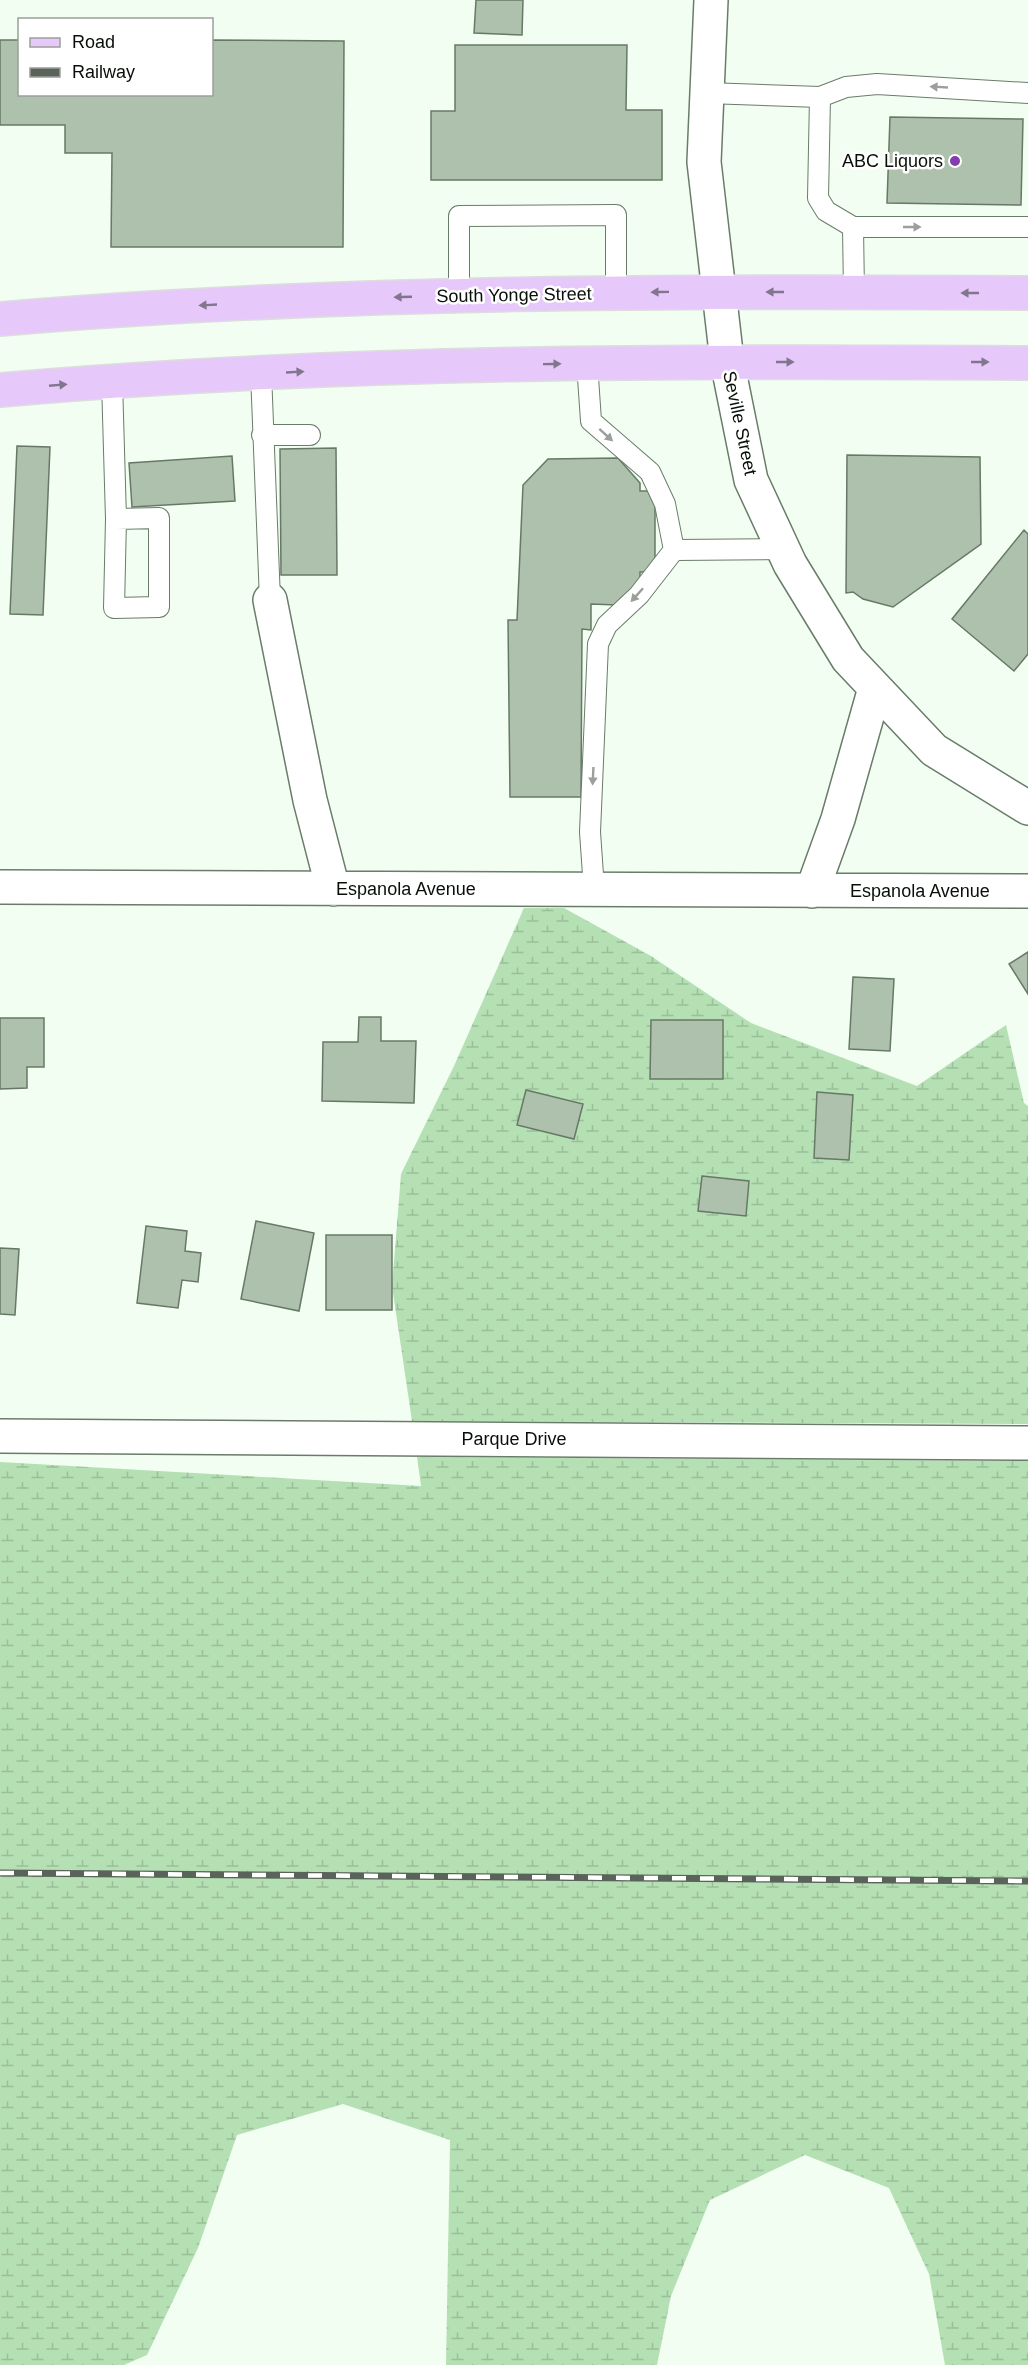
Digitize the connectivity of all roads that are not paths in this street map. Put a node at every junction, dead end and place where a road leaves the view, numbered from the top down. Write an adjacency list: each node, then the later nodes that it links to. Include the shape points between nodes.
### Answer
1 (711, 0): 2 (street, Seville Street)
2 (707, 93): 4 (lane); 7 (street, Seville Street, via 704,162)
3 (1028, 93): 4 (lane, one-way to 4, via 877,84 846,87)
4 (820, 97): 5 (lane, via 818,198 826,211)
5 (854, 227): 6 (lane, one-way to 6); 8 (lane)
6 (1028, 227)
7 (719, 292): 8 (main road, South Yonge Street, one-way to 7); 9 (main road, South Yonge Street, one-way to 9); 13 (street, Seville Street)
8 (854, 292): 10 (main road, South Yonge Street, one-way to 8)
9 (616, 293): 11 (main road, South Yonge Street); 11 (lane, via 616,215 459,216)
10 (1028, 293)
11 (459, 295): 12 (main road, South Yonge Street, one-way to 12, via 251,303)
12 (0, 320)
13 (726, 361): 14 (main road); 15 (main road, one-way to 15); 23 (street, Seville Street, via 752,480)
14 (587, 363): 16 (main road, one-way to 14); 22 (lane, one-way to 22, via 591,422 650,472 665,504)
15 (1028, 363)
16 (261, 373): 17 (main road); 19 (lane)
17 (112, 381): 18 (main road, one-way to 17); 21 (lane)
18 (0, 390)
19 (262, 435): 20 (lane); 24 (lane)
20 (310, 435)
21 (116, 519): 21 (lane, via 114,608 159,607 159,518)
22 (674, 549): 23 (lane); 29 (lane, one-way to 29, via 639,595 607,625 598,644 590,832)
23 (783, 549): 25 (street, Seville Street, via 848,660)
24 (270, 600): 28 (street, via 310,800)
25 (875, 688): 26 (street, Seville Street, via 934,750); 30 (street, via 838,819)
26 (1028, 808)
27 (0, 887): 28 (street, Espanola Avenue)
28 (333, 889): 29 (street, Espanola Avenue)
29 (594, 890): 30 (street, Espanola Avenue)
30 (812, 891): 31 (street, Espanola Avenue)
31 (1028, 891)
32 (0, 1436): 33 (street, Parque Drive)
33 (1028, 1443)

